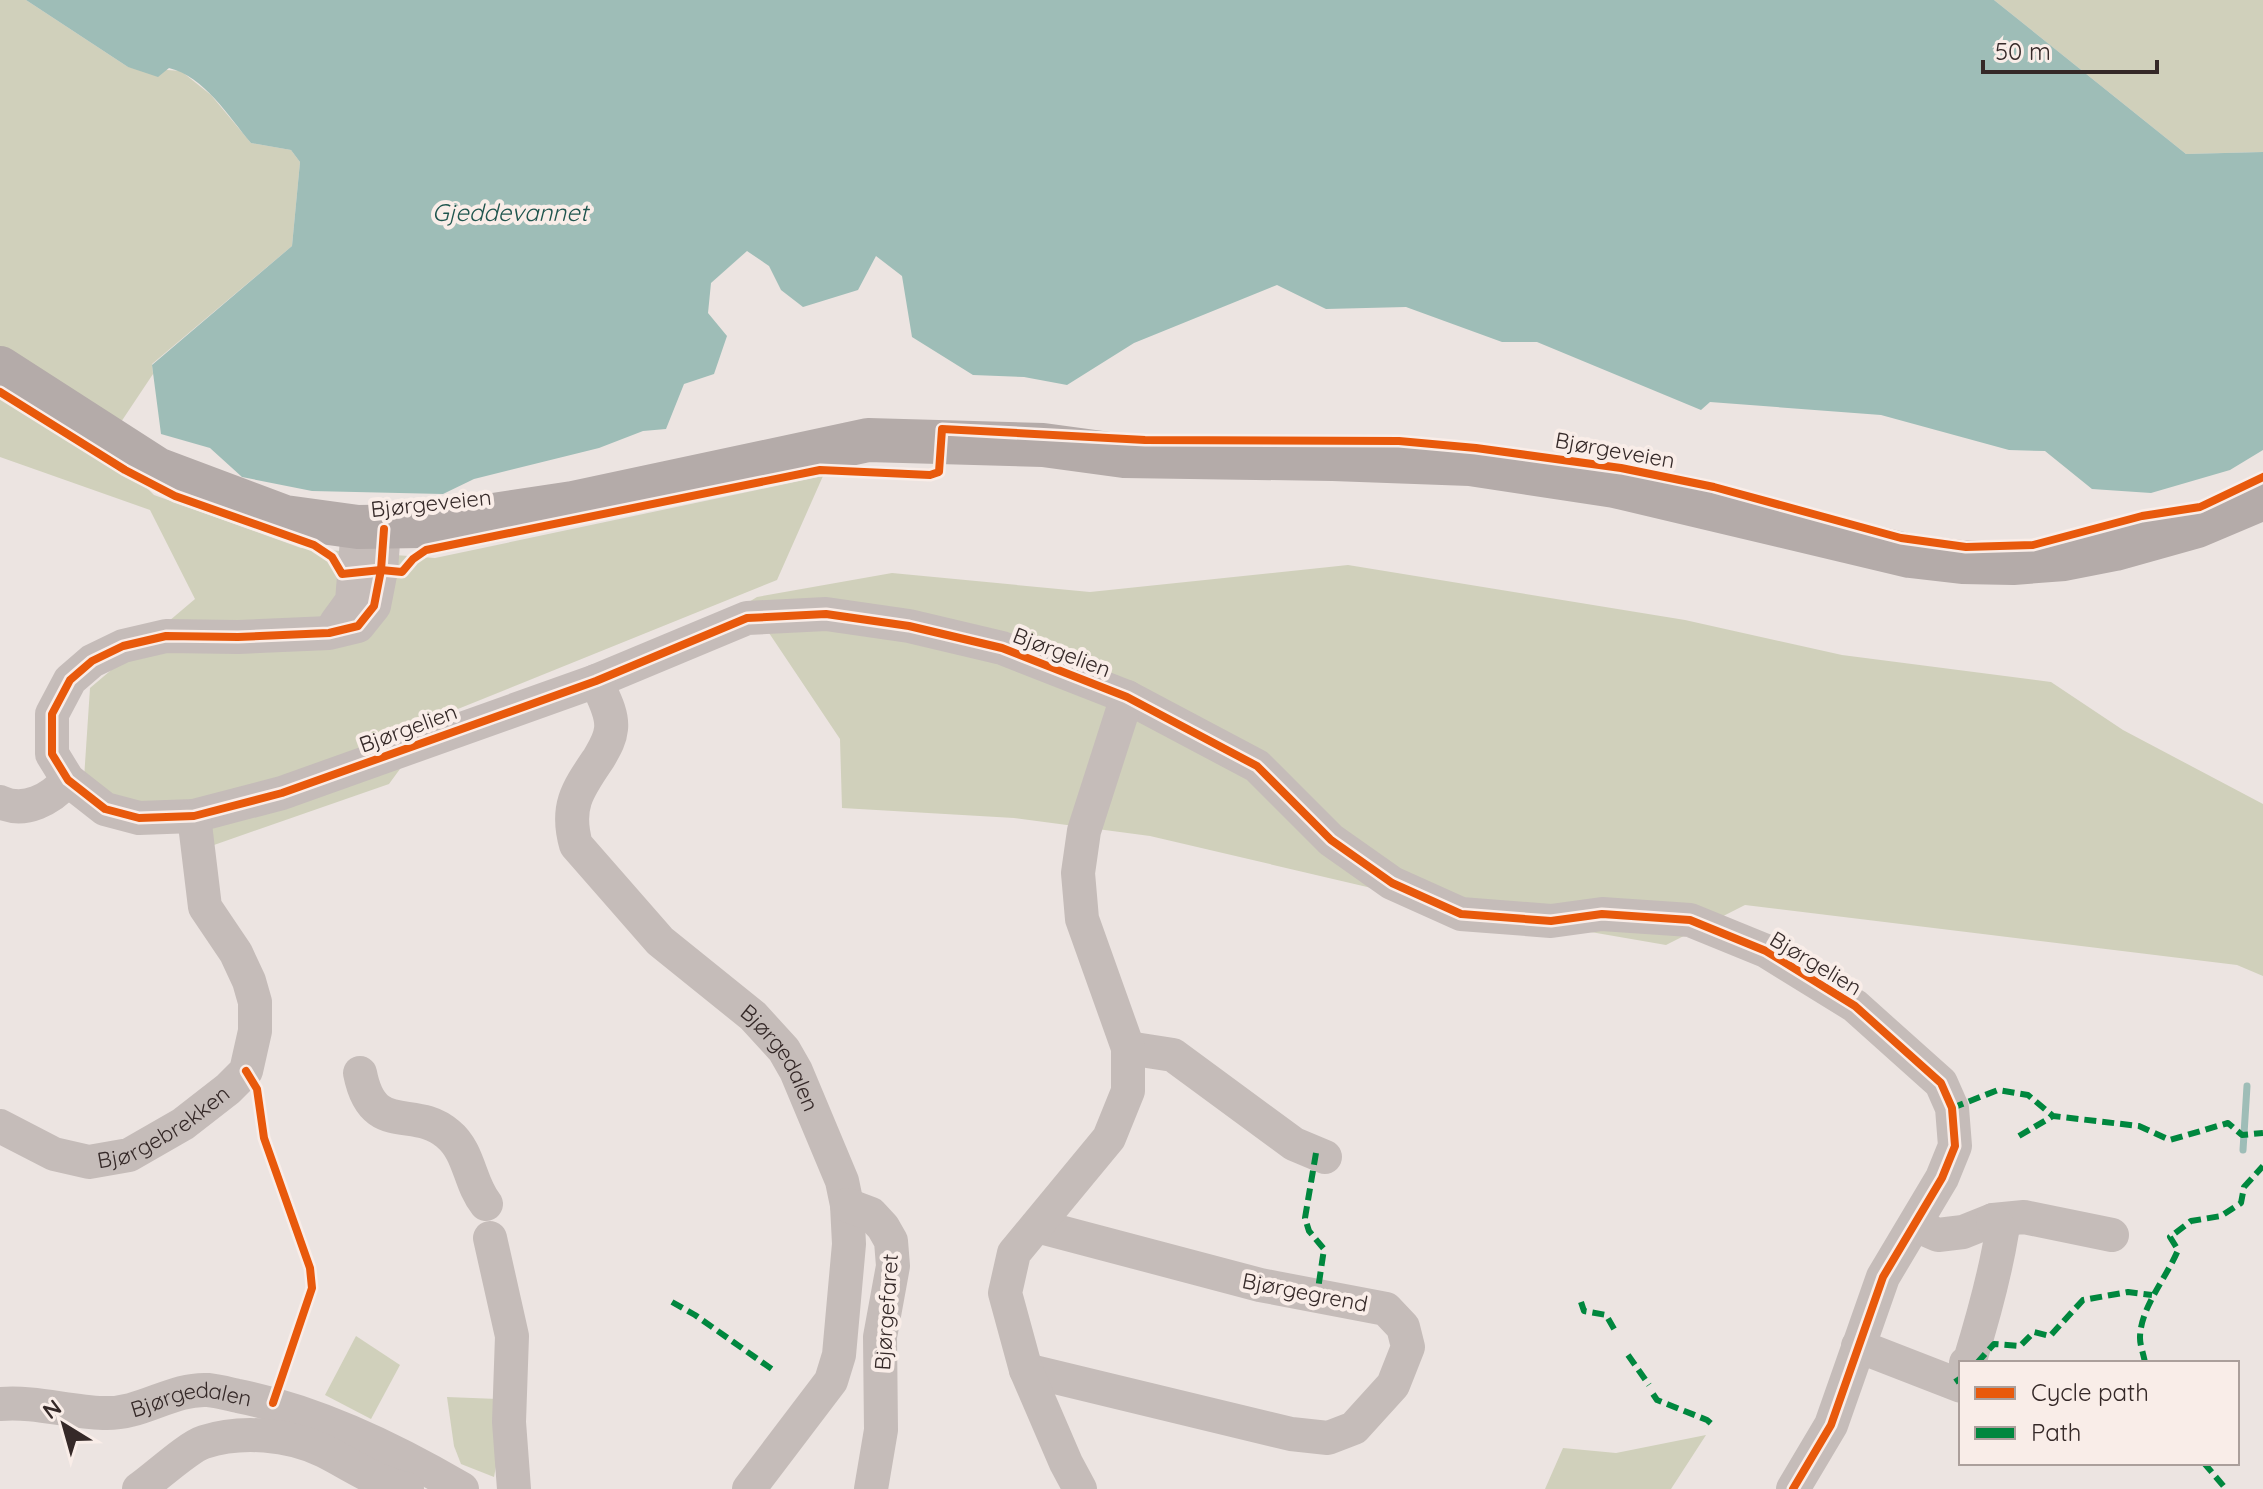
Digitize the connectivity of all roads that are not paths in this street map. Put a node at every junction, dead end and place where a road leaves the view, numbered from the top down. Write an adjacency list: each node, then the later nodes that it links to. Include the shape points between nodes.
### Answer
1 (0, 368): 3 (main road, Bjørgeveien, via 157,469 285,517)
2 (2263, 498): 3 (main road, Bjørgeveien, via 2197,526 2115,549 2064,559 1962,562 1910,556 1615,486 1470,464 1124,456 1060,466 802,455 573,503 421,526)
3 (371, 528): 6 (street, Bjørgelien, via 381,570 374,606 358,626 329,633 166,636 123,646 92,661 70,680 52,714 52,754)
4 (596, 681): 5 (street, Bjørgelien, via 747,618 826,614 1002,648); 8 (street, Bjørgelien, via 282,793); 14 (street, Bjørgedalen, via 612,727 607,746 575,793 571,828 576,845 660,941 753,1016 784,1050 831,1155)
5 (1127, 697): 9 (street, via 1084,831 1078,873 1082,919); 16 (street, Bjørgelien, via 1257,766 1331,840 1392,883 1461,914 1551,921 1602,914 1690,920 1766,951 1855,1006 1941,1083 1952,1108 1955,1146)
6 (68, 780): 7 (street, via 56,793 24,808); 8 (street, Bjørgelien, via 105,809 139,818)
7 (0, 802)
8 (194, 816): 11 (street, Bjørgebrekken, via 205,907 236,953 255,1002 246,1071 183,1124 129,1155 89,1162 66,1157)
9 (1128, 1048): 12 (street, via 1173,1055 1294,1144); 17 (street, via 1128,1091 1109,1138)
10 (360, 1073): 13 (street, via 371,1104 403,1120 436,1124 451,1136)
11 (0, 1126)
12 (1325, 1157)
13 (486, 1204)
14 (847, 1205): 29 (street, Bjørgedalen, via 849,1244 839,1355 831,1381); 30 (street, Bjørgefaret, via 871,1214 891,1241 893,1266 880,1337 881,1430)
15 (1993, 1220): 16 (street, via 1938,1235); 18 (street, via 2024,1217); 21 (street, via 2002,1232 1998,1256)
16 (1915, 1225): 20 (street, Bjørgelien, via 1883,1277)
17 (1037, 1226): 22 (street, via 1014,1253 1005,1293); 22 (street, Bjørgegrend, via 1260,1285 1386,1309 1403,1327 1408,1347 1393,1385 1354,1428 1328,1438 1291,1434)
18 (2112, 1235)
19 (490, 1238): 28 (street, via 512,1336 509,1422)
20 (1858, 1346): 23 (street); 32 (street, Bjørgelien, via 1831,1425)
21 (1969, 1361)
22 (1026, 1370): 31 (street)
23 (1959, 1374)
24 (0, 1404): 27 (street, Bjørgedalen, via 133,1411 175,1394 207,1390 301,1412)
25 (139, 1489): 26 (street, Bjørgedalen, via 201,1443 245,1435 283,1438 320,1449 385,1485)
26 (407, 1489)
27 (462, 1489)
28 (514, 1489)
29 (749, 1489)
30 (871, 1489)
31 (1080, 1489)
32 (1793, 1489)

